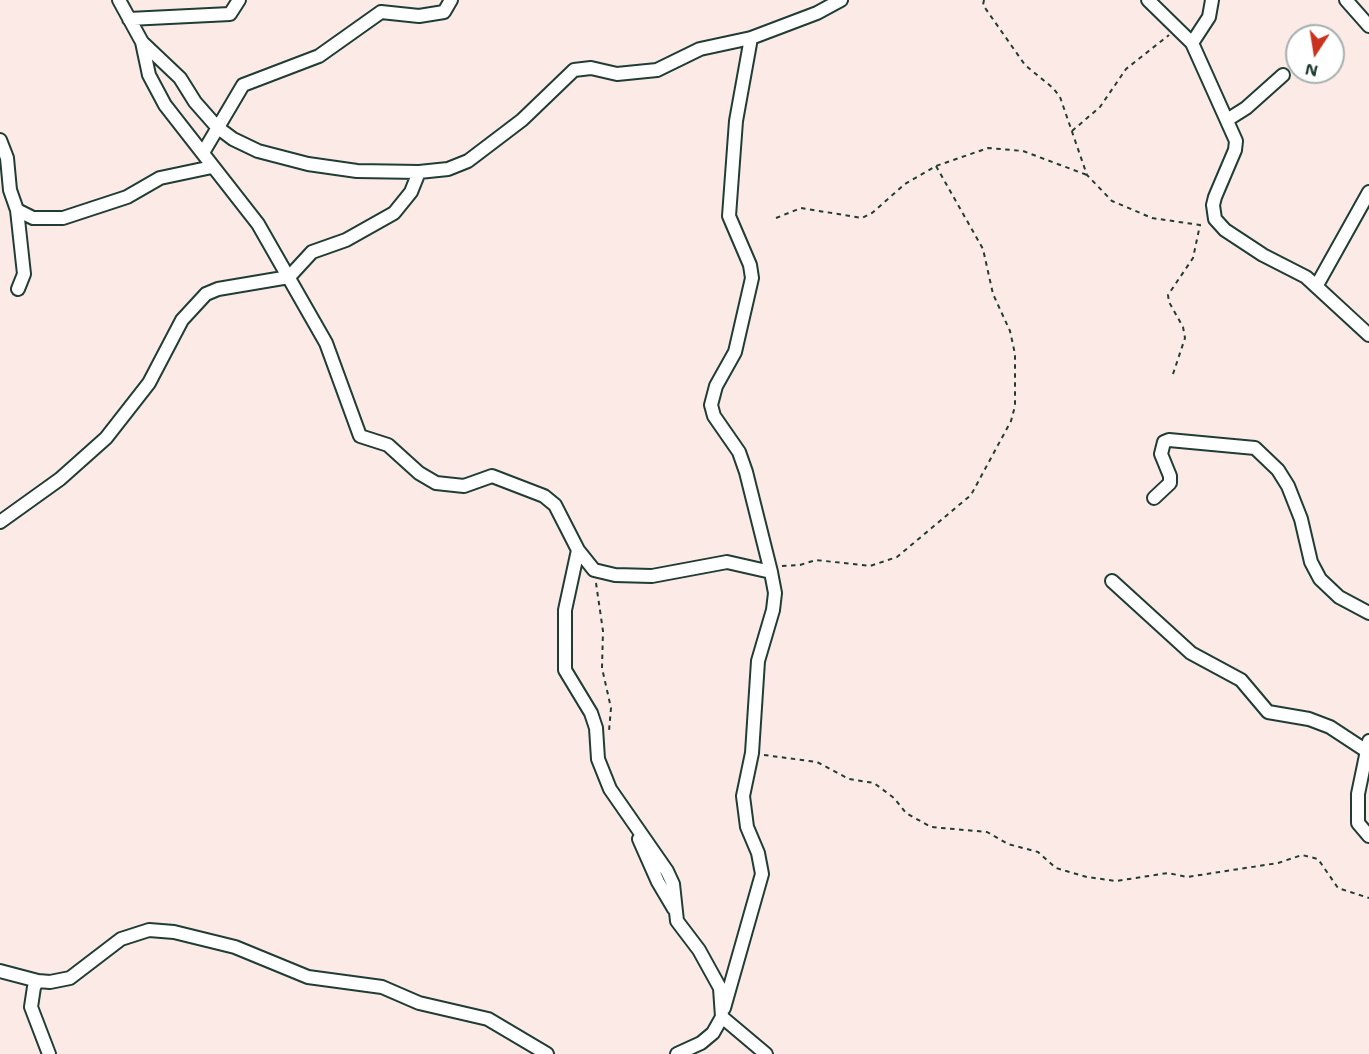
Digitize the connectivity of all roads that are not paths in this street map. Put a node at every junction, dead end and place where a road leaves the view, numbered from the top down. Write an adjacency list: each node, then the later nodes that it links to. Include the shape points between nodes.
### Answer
1 (119, 0): 8 (street)
2 (239, 0): 8 (street, via 230,14)
3 (451, 0): 15 (street, via 444,12 428,15 381,12 319,56 243,85)
4 (841, 0): 10 (street)
5 (1148, 0): 12 (street)
6 (1212, 0): 12 (street, via 1209,17)
7 (1346, 0): 9 (street)
8 (129, 19): 11 (street)
9 (1369, 26)
10 (751, 38): 19 (street, via 700,49 657,70 617,74 591,68 574,70 522,120 468,161 448,169); 29 (street, via 736,121 729,216 752,278 735,352 716,386 711,405 714,416 739,452)
11 (142, 42): 15 (street, via 180,78); 17 (street, via 149,75 165,105)
12 (1192, 43): 14 (street)
13 (1283, 75): 14 (street)
14 (1227, 120): 23 (street, via 1236,141 1235,150 1215,197 1215,219 1263,255)
15 (217, 127): 17 (street); 19 (street, via 258,151 308,164 357,171)
16 (0, 140): 21 (street)
17 (204, 151): 18 (street)
18 (212, 167): 21 (street, via 160,178 127,197 63,218 33,218); 22 (street, via 258,224)
19 (419, 172): 22 (street, via 411,192 394,213 346,240 312,252)
20 (1369, 192): 23 (street)
21 (17, 210): 24 (street, via 24,274)
22 (289, 277): 27 (street, via 206,294 182,320 149,383 106,438 60,479); 28 (street, via 326,343 360,436 388,445 418,473 436,483 464,486 492,476 544,496 555,506)
23 (1317, 285): 25 (street)
24 (18, 289)
25 (1369, 335)
26 (1154, 498): 31 (street, via 1170,483 1161,454 1164,442 1255,448 1288,486 1320,579 1339,597)
27 (0, 522)
28 (578, 550): 29 (street, via 594,570 615,576 652,576 727,562); 36 (street, via 565,610 565,670 591,713 598,759 610,789 667,871 673,884 677,921 720,988)
29 (770, 568): 36 (street, via 774,601 758,661 752,753 743,809 762,874)
30 (1112, 581): 32 (street, via 1191,653 1241,680 1268,712 1309,719)
31 (1369, 614)
32 (1367, 746): 33 (street, via 1358,794 1358,823)
33 (1369, 836)
34 (0, 971): 35 (street)
35 (38, 981): 37 (street, via 31,1007); 38 (street, via 70,978 101,952 138,932 174,932 235,947 308,977 382,987 419,1003 488,1019)
36 (723, 1012): 39 (street, via 713,1033); 40 (street)
37 (49, 1054)
38 (548, 1054)
39 (678, 1054)
40 (766, 1054)

